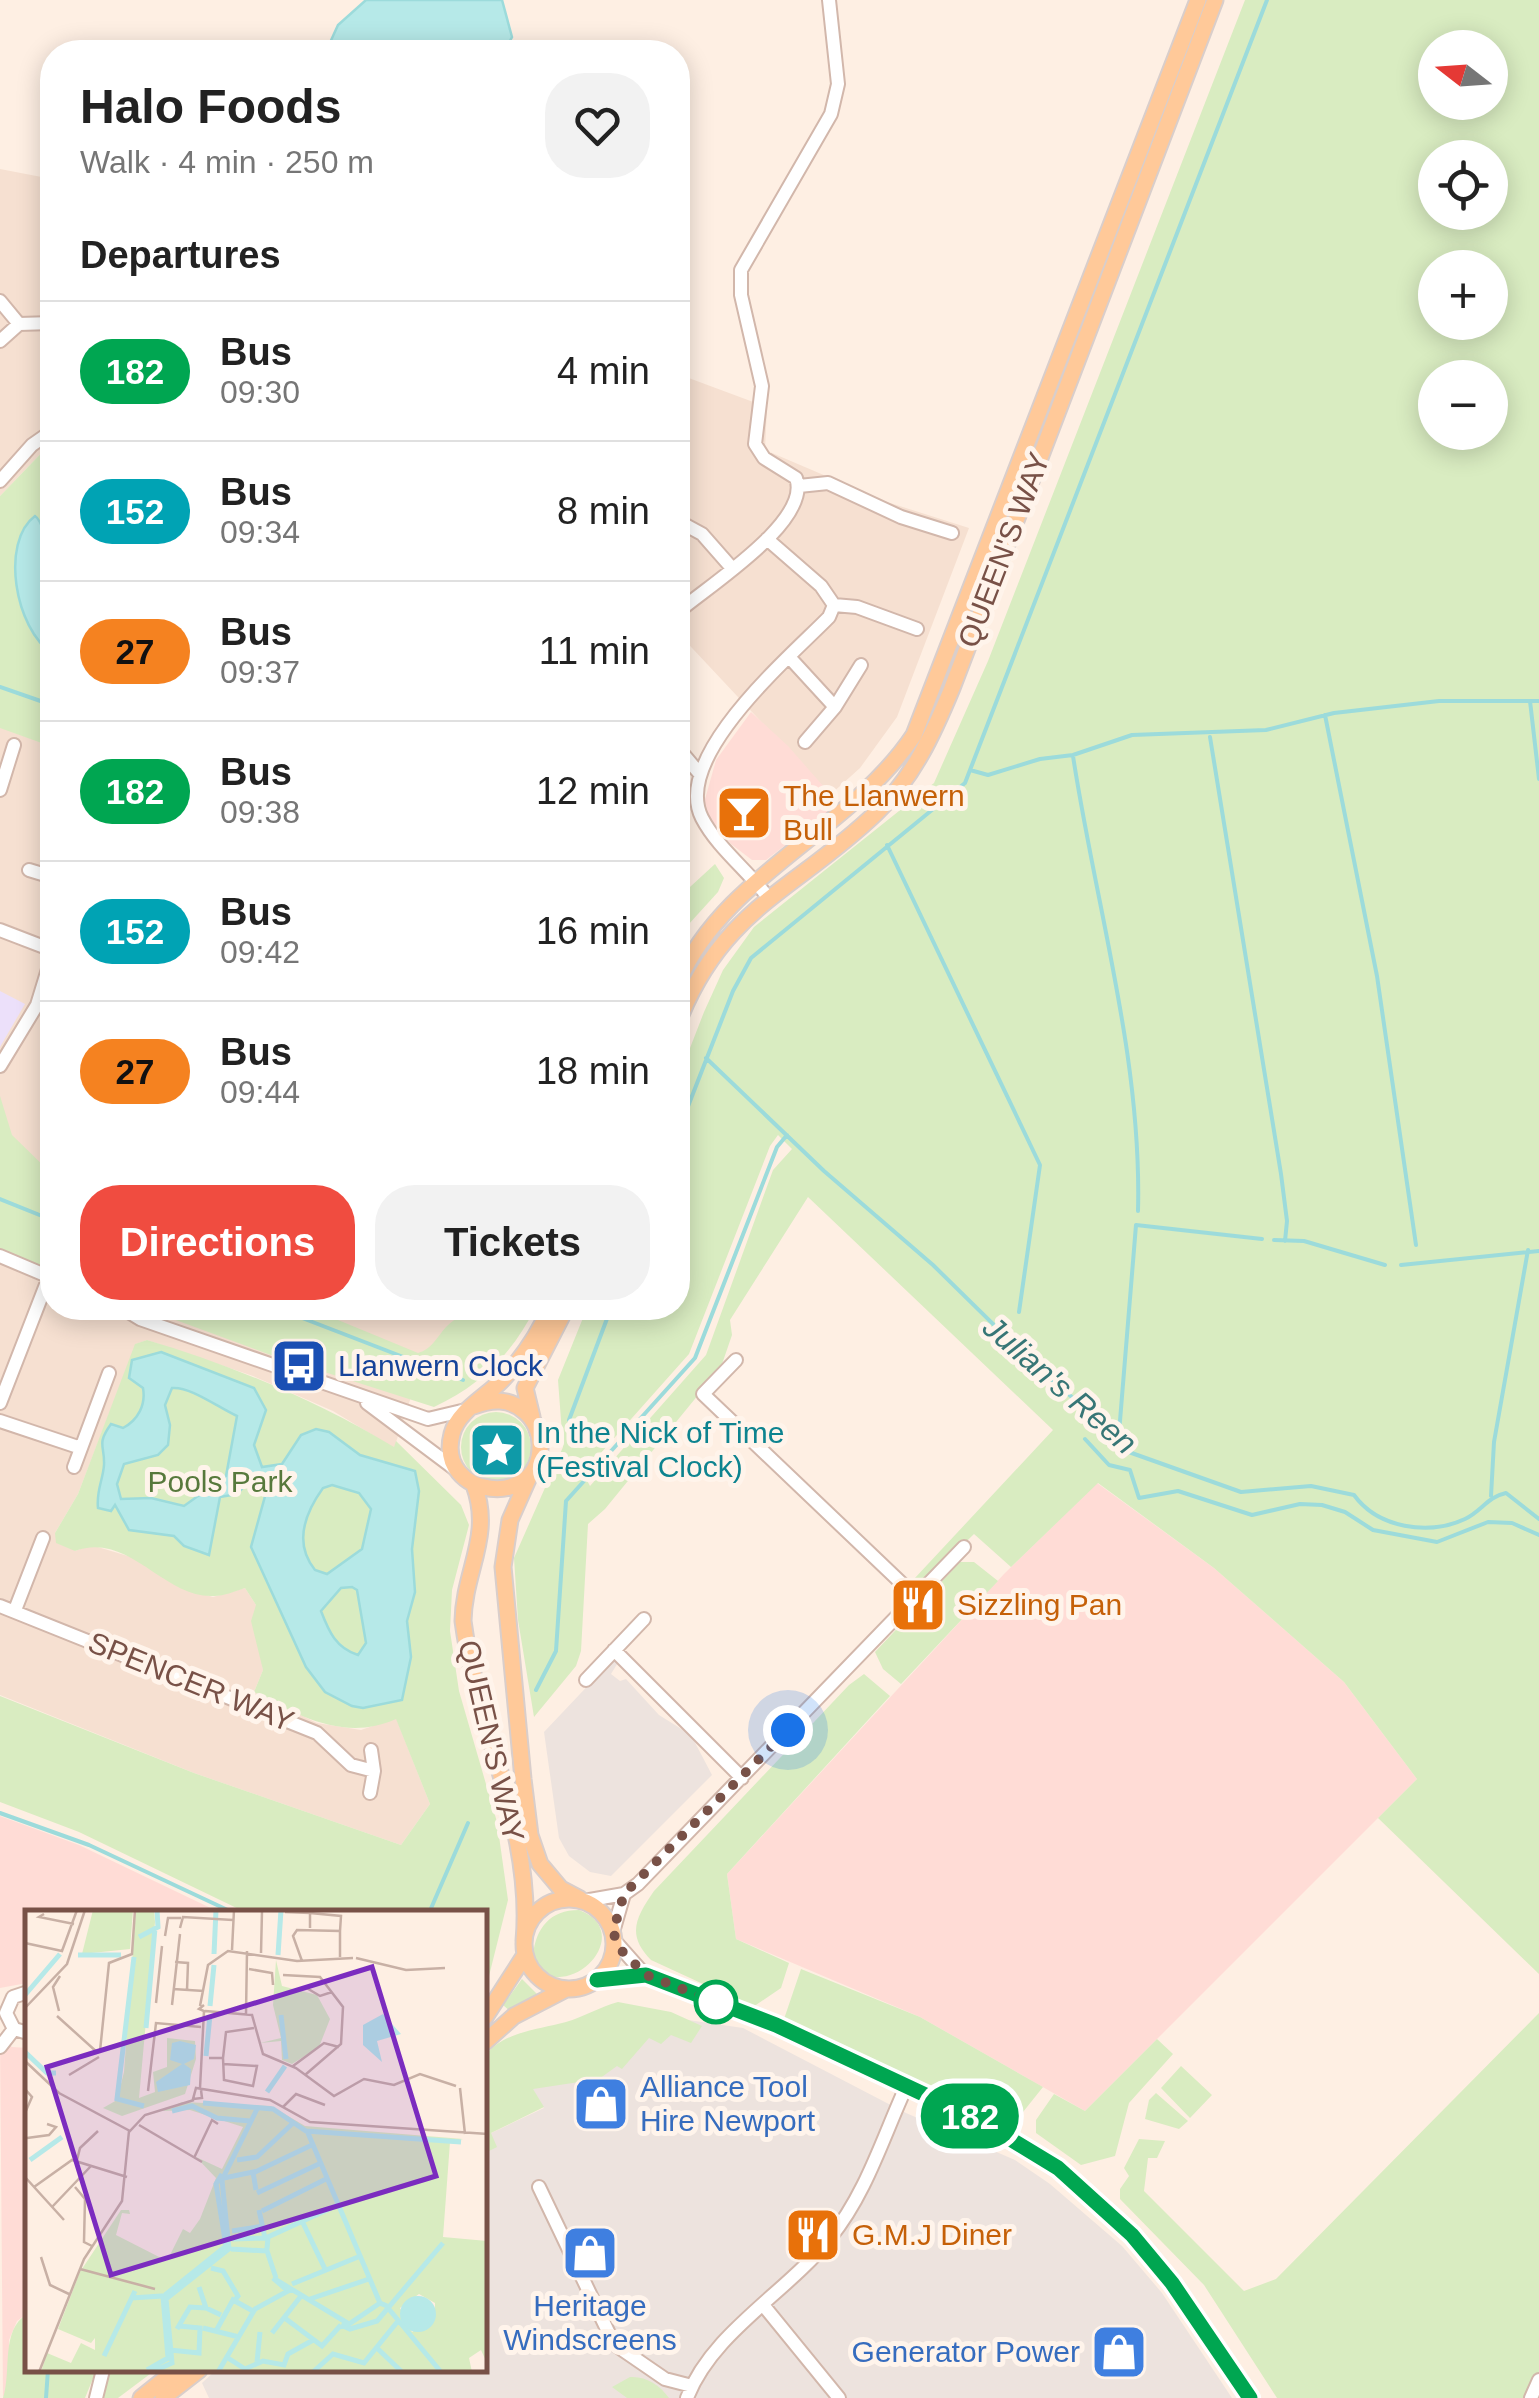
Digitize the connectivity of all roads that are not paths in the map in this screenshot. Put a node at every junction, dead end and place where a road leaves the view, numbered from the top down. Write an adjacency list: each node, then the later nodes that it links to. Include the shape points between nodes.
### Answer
1 (829, 0): 10 (street, via 837,97 750,247 740,282 762,386 755,444)
2 (1198, 0): 28 (main road, QUEEN'S WAY, via 914,736 866,796)
3 (1215, 0): 29 (main road, QUEEN'S WAY, via 923,752 874,815)
4 (0, 301): 6 (street)
5 (40, 323): 6 (street)
6 (19, 324): 7 (street)
7 (0, 341)
8 (40, 439): 9 (street)
9 (0, 481)
10 (798, 486): 12 (street, via 828,484); 13 (street, via 786,520)
11 (690, 528): 14 (street)
12 (952, 533)
13 (767, 539): 14 (street); 16 (street)
14 (731, 567): 15 (street)
15 (690, 602)
16 (834, 605): 17 (street); 18 (street)
17 (918, 629)
18 (790, 658): 20 (street); 24 (street, via 726,728)
19 (861, 664): 20 (street)
20 (835, 707): 21 (street)
21 (805, 742)
22 (14, 745): 25 (street)
23 (690, 762): 24 (street)
24 (700, 774): 28 (street, via 702,819)
25 (0, 790)
26 (29, 870): 27 (street)
27 (40, 873)
28 (756, 882): 29 (street); 32 (main road, QUEEN'S WAY, via 702,938)
29 (766, 896): 34 (main road, QUEEN'S WAY, via 706,962)
30 (0, 930): 31 (street)
31 (40, 948)
32 (690, 960)
33 (40, 995): 35 (street)
34 (690, 996)
35 (0, 1066)
36 (0, 1256): 37 (street)
37 (40, 1274)
38 (40, 1300): 44 (street)
39 (143, 1320): 45 (street)
40 (543, 1320): 47 (main road, via 519,1361)
41 (560, 1320): 49 (main road, QUEEN'S WAY, via 525,1388)
42 (736, 1360): 57 (street, via 703,1394)
43 (109, 1373): 50 (street)
44 (3, 1382): 46 (street)
45 (357, 1396): 47 (street, via 428,1419); 52 (street)
46 (0, 1403)
47 (471, 1408): 49 (main road, via 511,1403); 52 (main road, via 451,1436)
48 (0, 1421): 50 (street)
49 (537, 1428): 53 (main road, QUEEN'S WAY, via 540,1453)
50 (81, 1448): 51 (street)
51 (74, 1467)
52 (459, 1473): 54 (main road)
53 (530, 1474): 54 (main road, via 498,1491); 68 (main road, QUEEN'S WAY, via 510,1520 503,1567 523,1779 540,1864 560,1889)
54 (474, 1486): 70 (main road, QUEEN'S WAY, via 483,1530 463,1621 521,1870)
55 (43, 1538): 59 (street)
56 (964, 1547): 57 (street)
57 (916, 1597): 65 (street)
58 (0, 1606): 59 (street, SPENCER WAY)
59 (16, 1610): 64 (street, SPENCER WAY, via 317,1733 351,1765)
60 (644, 1619): 61 (street)
61 (614, 1650): 62 (street); 65 (street)
62 (586, 1680)
63 (371, 1750): 64 (street)
64 (374, 1771): 66 (street)
65 (742, 1778): 67 (street)
66 (370, 1793)
67 (624, 1894): 68 (street); 69 (street)
68 (582, 1900): 69 (main road, via 608,1919); 70 (main road, via 544,1906 527,1927)
69 (614, 1936): 71 (street); 72 (main road, via 613,1955)
70 (525, 1948): 73 (main road, via 540,1979); 76 (main road)
71 (646, 1975): 72 (street); 80 (street, via 776,2025)
72 (597, 1980): 73 (main road)
73 (566, 1989): 78 (main road, via 514,2016)
74 (25, 1993): 75 (street)
75 (4, 2006): 77 (street)
76 (488, 2011)
77 (21, 2031): 79 (street)
78 (488, 2039)
79 (0, 2047)
80 (906, 2086): 82 (street, via 845,2217); 93 (street, via 979,2120 1058,2168 1090,2196 1172,2283)
81 (539, 2187): 88 (street, via 614,2344)
82 (764, 2306): 88 (street, via 720,2348); 92 (street)
83 (102, 2373): 90 (street)
84 (175, 2373): 91 (main road)
85 (179, 2373): 89 (street, via 180,2382)
86 (195, 2373): 89 (main road)
87 (1539, 2380): 94 (street)
88 (689, 2392)
89 (163, 2397)
90 (96, 2398)
91 (141, 2398)
92 (840, 2398)
93 (1250, 2398)
94 (1531, 2398)

